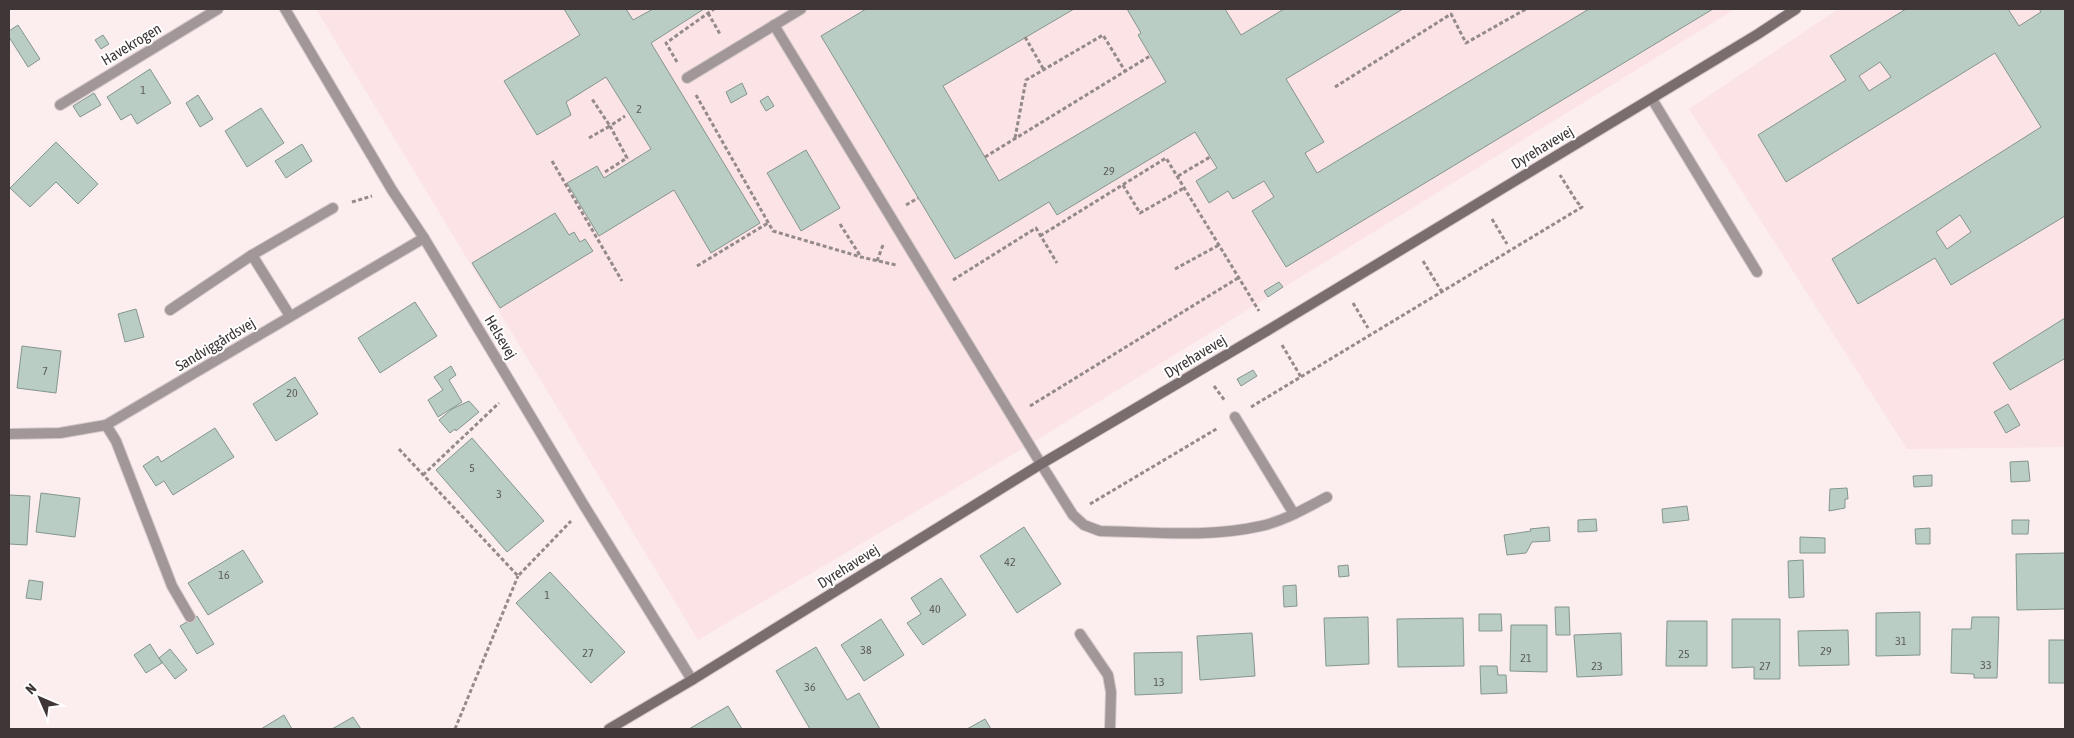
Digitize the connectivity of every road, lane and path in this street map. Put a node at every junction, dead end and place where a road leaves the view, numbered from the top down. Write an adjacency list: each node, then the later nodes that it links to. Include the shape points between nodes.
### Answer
1 (218, 9): 16 (street, Havekrogen)
2 (285, 9): 29 (street, Helsevej)
3 (714, 9): 12 (path, via 666,43)
4 (802, 9): 7 (street)
5 (1526, 9): 13 (path, via 1466,43 1450,14)
6 (1796, 9): 15 (street, Dyrehavevej)
7 (774, 25): 12 (street); 44 (street)
8 (1025, 37): 10 (path)
9 (1150, 56): 11 (path)
10 (1044, 70): 11 (path, via 1103,35); 20 (path, via 1026,80)
11 (1125, 71): 20 (path)
12 (687, 78): 31 (path)
13 (1335, 87)
14 (592, 99): 18 (path)
15 (1652, 99): 45 (street); 63 (street, Dyrehavevej)
16 (60, 105)
17 (625, 116): 18 (path)
18 (610, 126): 19 (path); 24 (path, via 627,158)
19 (590, 138)
20 (1014, 139): 21 (path)
21 (984, 157)
22 (1210, 157): 25 (path)
23 (552, 160): 47 (path)
24 (605, 172)
25 (1178, 176): 26 (path, via 1166,158); 27 (path)
26 (1123, 185): 27 (path, via 1140,212); 34 (path)
27 (1184, 188): 37 (path)
28 (1568, 188): 49 (path, via 1582,207)
29 (392, 190): 30 (path); 35 (street, Helsevej)
30 (332, 208): 38 (street)
31 (768, 223): 39 (path, via 773,231); 41 (path)
32 (840, 224): 39 (path)
33 (1494, 224): 36 (path)
34 (1040, 236): 40 (path); 48 (path, via 1036,228)
35 (424, 238): 53 (street, Sandviggårdsvej); 57 (street, Helsevej)
36 (1507, 244)
37 (1219, 245): 43 (path); 46 (path)
38 (252, 256): 51 (street); 53 (street)
39 (860, 257): 44 (path)
40 (1057, 263)
41 (697, 266)
42 (1427, 268): 49 (path)
43 (1175, 269)
44 (924, 271): 48 (street)
45 (1756, 272)
46 (1238, 278): 50 (path); 58 (path)
47 (622, 281)
48 (936, 291): 58 (street)
49 (1442, 292): 56 (path)
50 (1248, 294)
51 (170, 310)
52 (1357, 310): 54 (path)
53 (290, 316): 60 (street, Sandviggårdsvej)
54 (1368, 328)
55 (1286, 351): 56 (path)
56 (1301, 377): 59 (path)
57 (514, 388): 64 (path); 66 (street, Helsevej)
58 (1012, 417): 63 (street)
59 (1235, 417): 67 (street); 68 (path)
60 (106, 424): 61 (street, Sandviggårdsvej, via 60,433); 70 (street, via 116,441 172,586)
61 (9, 434)
62 (399, 449): 64 (path)
63 (1041, 464): 68 (street); 72 (street, Dyrehavevej)
64 (423, 475): 69 (path)
65 (1327, 497): 67 (street)
66 (585, 506): 69 (path); 72 (street, Helsevej)
67 (1294, 514): 68 (street, via 1262,526 1210,534 1100,530 1084,524)
68 (1073, 515)
69 (518, 576): 73 (path)
70 (190, 617)
71 (1080, 634): 75 (street, via 1108,676)
72 (692, 680): 74 (street, Dyrehavevej)
73 (455, 729)
74 (609, 729)
75 (1110, 729)

